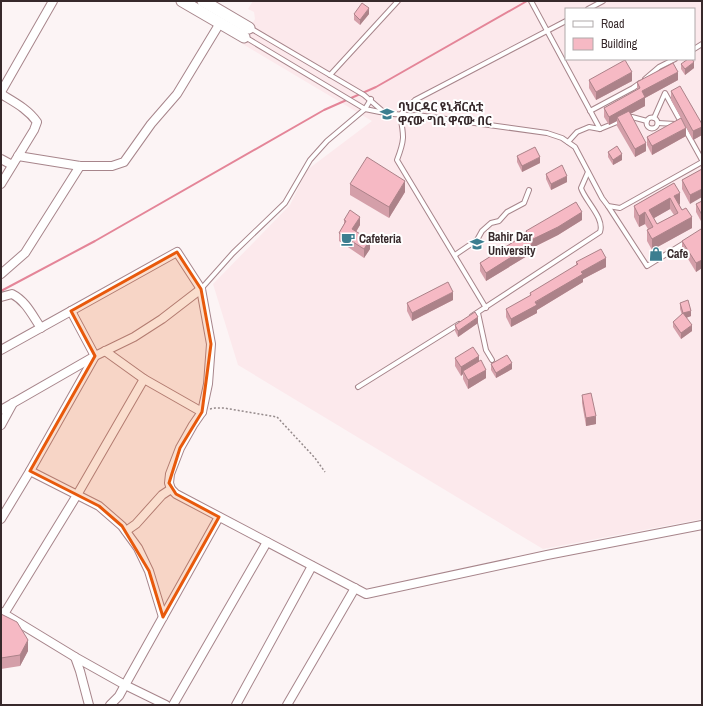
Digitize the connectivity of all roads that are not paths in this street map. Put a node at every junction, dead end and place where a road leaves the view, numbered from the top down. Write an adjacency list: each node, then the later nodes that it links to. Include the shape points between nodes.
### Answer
1 (53, 1): 14 (street)
2 (182, 1): 9 (street)
3 (203, 1): 11 (street)
4 (398, 1): 13 (lane)
5 (531, 1): 10 (lane)
6 (603, 1): 7 (lane)
7 (590, 8)
8 (565, 22): 10 (lane)
9 (220, 23): 11 (street); 33 (street, via 178,94 151,124 124,162 112,166)
10 (548, 31): 17 (lane); 19 (lane, via 415,100)
11 (247, 33): 13 (lane); 16 (lane, via 333,91)
12 (673, 60): 17 (lane, via 659,67 633,88)
13 (330, 75): 15 (lane)
14 (1, 93): 29 (street, via 23,108 37,122)
15 (371, 99): 16 (lane); 18 (lane)
16 (365, 109): 18 (lane); 41 (lane, via 327,141 310,160 285,203 233,253)
17 (590, 111): 26 (lane)
18 (387, 114): 19 (lane)
19 (400, 116): 28 (lane, via 417,115 547,133); 39 (lane, via 404,135 397,160)
20 (632, 118): 22 (lane); 24 (lane); 26 (lane, via 622,119)
21 (654, 118): 22 (lane); 23 (lane); 25 (lane, via 665,93)
22 (647, 121): 23 (lane, via 648,126 656,130)
23 (658, 123): 25 (lane)
24 (635, 124)
25 (682, 124): 27 (lane); 31 (lane)
26 (600, 129): 28 (lane, via 589,127 576,132)
27 (671, 130)
28 (568, 142): 34 (lane, via 575,147)
29 (18, 156): 32 (street); 33 (street)
30 (1, 159): 32 (street)
31 (702, 161): 37 (lane, via 620,208)
32 (12, 165): 35 (street)
33 (80, 166): 40 (street, via 25,253)
34 (588, 172): 37 (lane); 43 (lane, via 581,188 598,217 602,227 600,232)
35 (1, 184)
36 (529, 190): 39 (lane, via 524,203 507,212 499,221 491,223 477,240)
37 (608, 206): 38 (lane, via 647,266)
38 (690, 240)
39 (455, 255): 43 (lane)
40 (1, 274)
41 (201, 289): 44 (street, via 177,252); 48 (street, via 162,320); 55 (street, via 211,344 208,384)
42 (1, 297): 46 (street, via 12,294 19,297)
43 (486, 308): 45 (lane)
44 (71, 311): 46 (street); 49 (street)
45 (478, 313): 50 (lane, via 486,350); 52 (lane)
46 (41, 328): 47 (street)
47 (1, 350)
48 (105, 351): 49 (street); 51 (street)
49 (95, 356): 53 (street); 57 (street)
50 (492, 360)
51 (144, 379): 55 (street); 59 (street)
52 (358, 387)
53 (14, 402): 54 (street); 56 (street)
54 (1, 410)
55 (202, 412): 58 (street, via 193,425 170,474)
56 (1, 425)
57 (30, 471): 59 (street); 61 (street)
58 (171, 489): 60 (street); 63 (street)
59 (77, 495): 63 (street, via 99,506); 67 (street)
60 (218, 517): 64 (street); 68 (street)
61 (1, 518)
62 (702, 525): 66 (street, via 366,594)
63 (126, 531): 68 (street, via 138,548 149,572)
64 (267, 542): 65 (street); 74 (street)
65 (312, 566): 66 (street); 75 (street)
66 (355, 588): 76 (street)
67 (2, 613): 69 (street)
68 (163, 617): 70 (street)
69 (75, 657): 70 (street); 71 (street)
70 (126, 685): 72 (street); 73 (street)
71 (89, 705)
72 (110, 705)
73 (166, 705)
74 (173, 705)
75 (236, 705)
76 (287, 705)

